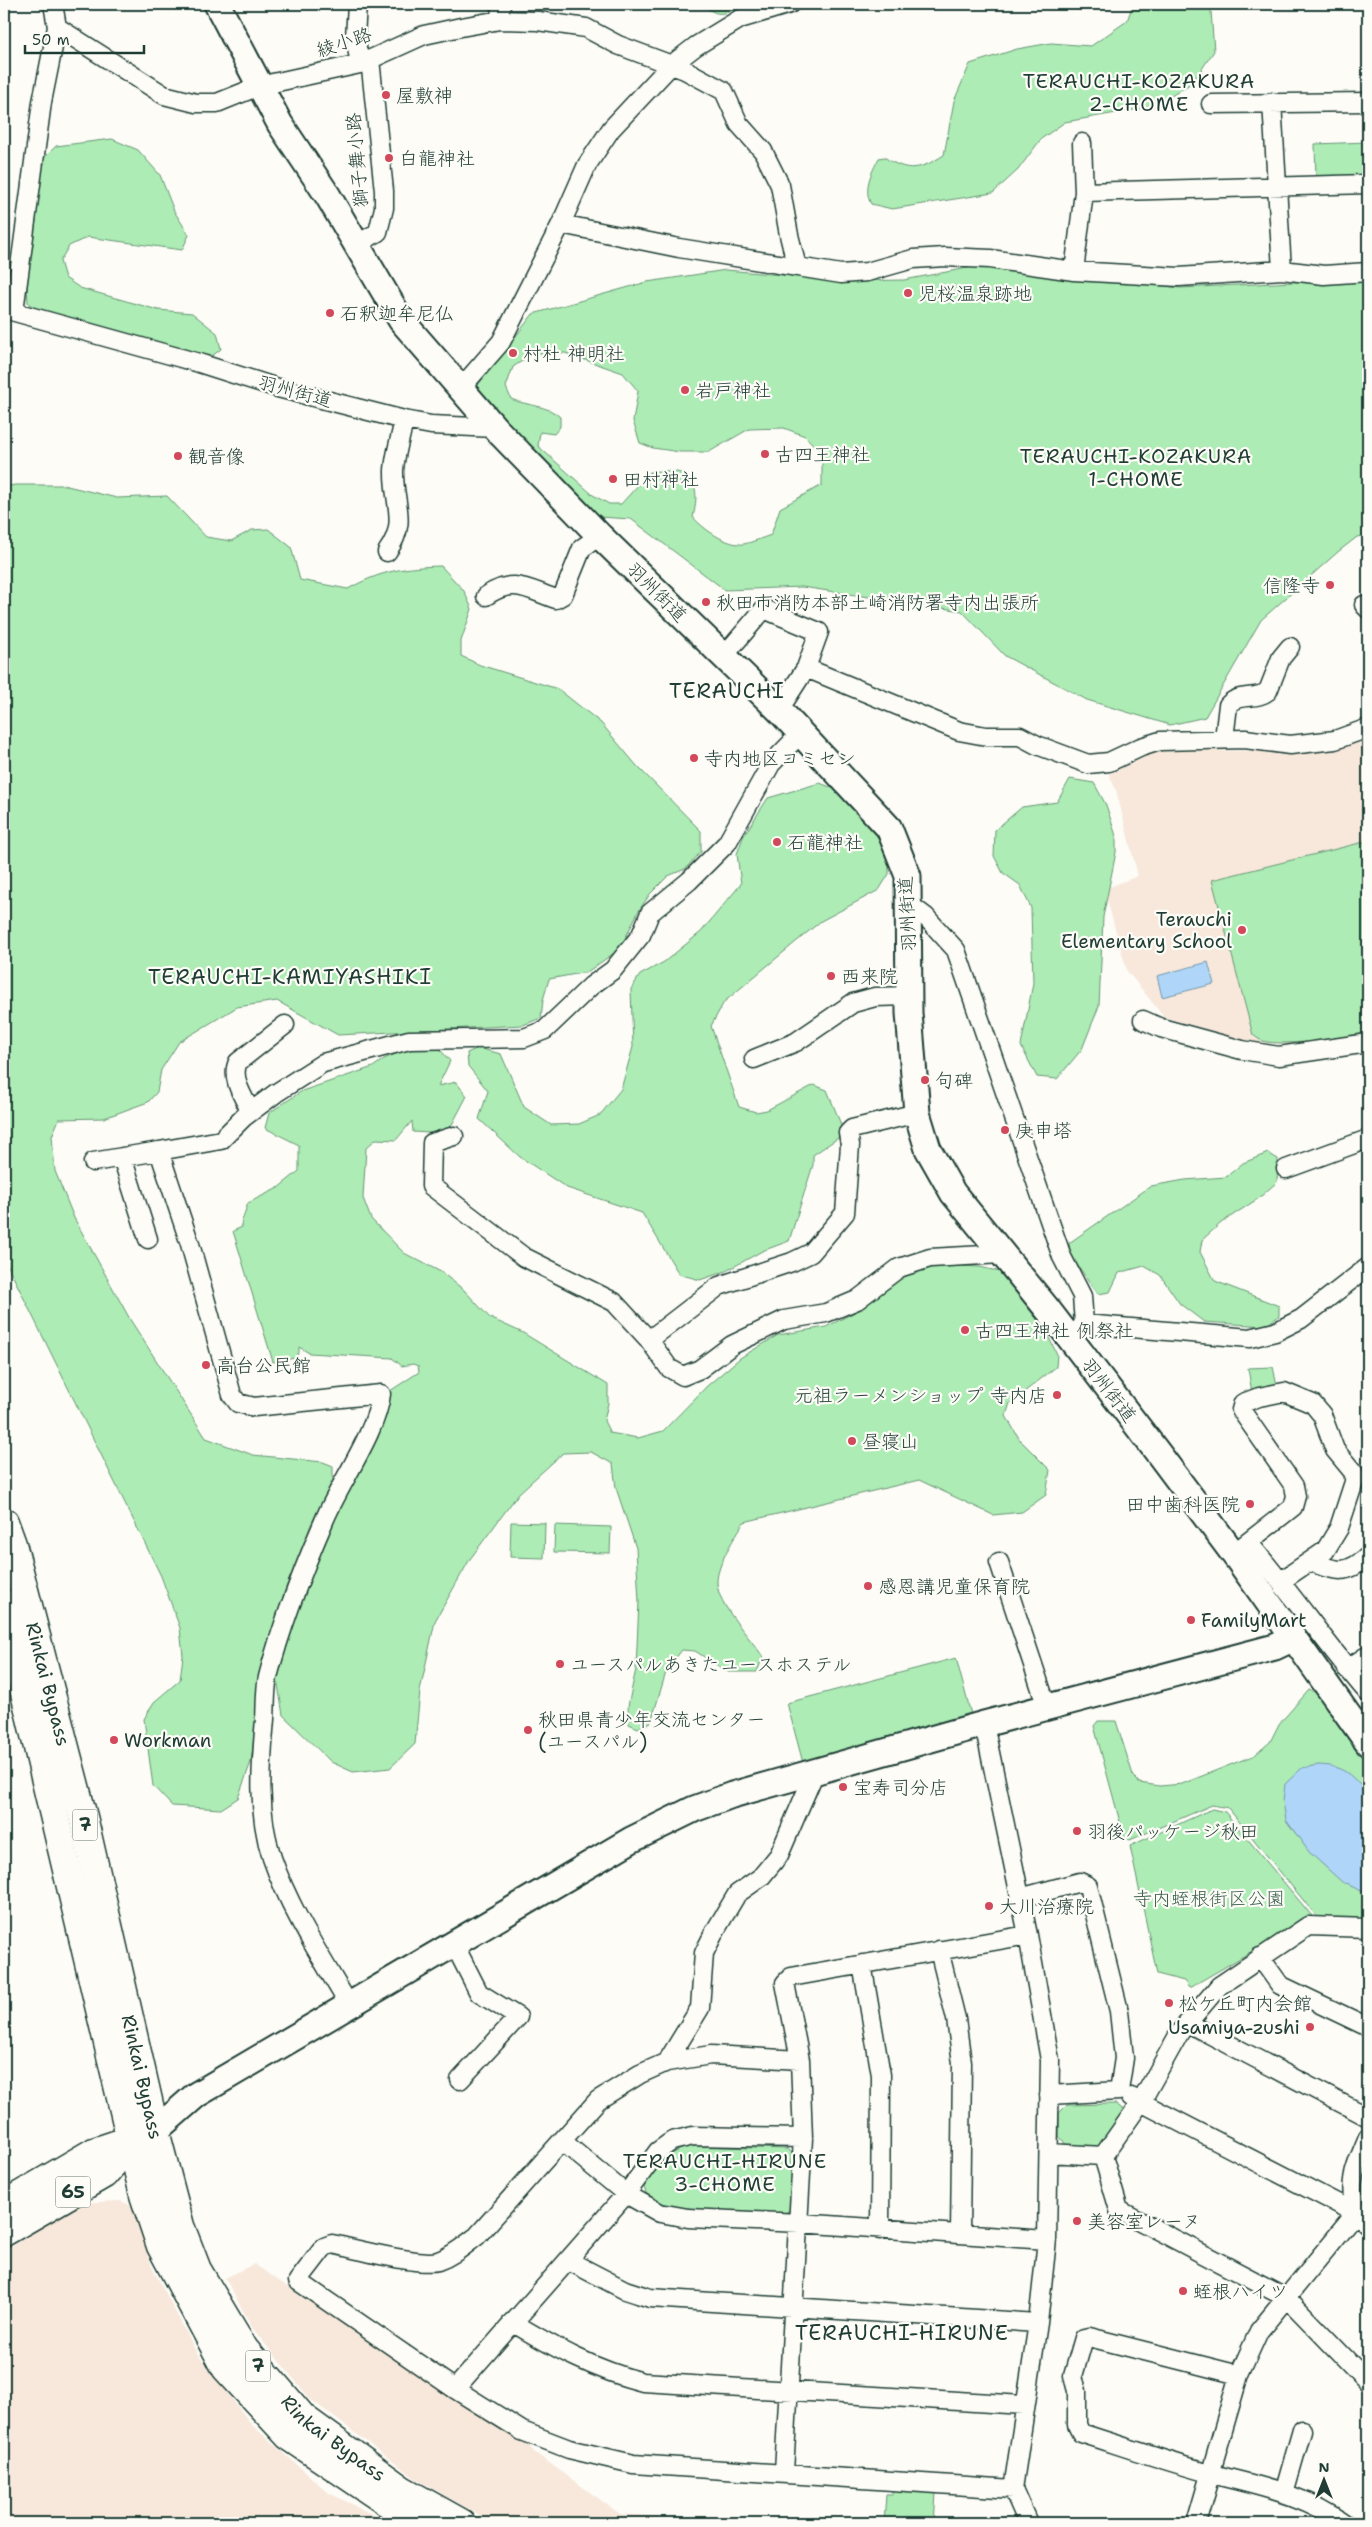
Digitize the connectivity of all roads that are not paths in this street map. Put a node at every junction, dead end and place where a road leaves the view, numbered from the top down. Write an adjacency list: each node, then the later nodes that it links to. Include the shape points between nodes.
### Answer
1 (53, 4): 6 (street)
2 (217, 4): 9 (street)
3 (357, 4): 7 (street, 獅子舞小路, via 355,37)
4 (790, 4): 8 (street, via 740,19)
5 (500, 12): 7 (street, 綾小路, via 424,35); 8 (street, 綾小路, via 586,28)
6 (58, 27): 9 (street, 綾小路, via 164,96 196,103 217,103); 23 (street, via 42,102)
7 (365, 61): 9 (street, 綾小路); 18 (street, 獅子舞小路, via 384,208 378,232)
8 (670, 66): 17 (street, via 611,129 587,165); 19 (street, 綾小路, via 685,70 724,91 739,124 762,151 780,185)
9 (259, 86): 18 (street)
10 (1272, 102): 11 (street); 12 (street); 15 (street)
11 (1368, 102)
12 (1211, 104)
13 (1082, 142): 16 (street)
14 (1368, 184): 15 (street)
15 (1278, 187): 16 (street); 20 (street)
16 (1084, 192): 21 (street)
17 (561, 224): 19 (street); 24 (street, via 501,342)
18 (356, 245): 24 (street, via 401,320)
19 (797, 267): 21 (street, via 841,274 867,272 913,259 945,257 990,259)
20 (1282, 270): 21 (street, via 1179,277); 22 (street, via 1324,275)
21 (1074, 271)
22 (1368, 272)
23 (9, 310): 25 (street, 羽州街道, via 278,388)
24 (461, 388): 26 (street)
25 (404, 420): 26 (street, 羽州街道, via 431,425); 28 (street, via 394,470 399,526 397,538)
26 (495, 428): 27 (street, 羽州街道)
27 (600, 536): 29 (street, via 582,548 563,595 556,599 508,585); 31 (street, 羽州街道)
28 (387, 552)
29 (486, 596)
30 (1290, 647): 36 (street, via 1281,658 1268,691 1259,696 1239,697 1228,705)
31 (723, 657): 32 (street, via 764,610 819,632); 33 (street, 羽州街道)
32 (806, 668): 33 (street); 36 (street, via 959,731 986,736 1020,736 1088,764 1109,762 1160,742)
33 (779, 710): 35 (street, 羽州街道)
34 (1368, 728): 36 (street, via 1335,740 1290,745)
35 (800, 734): 37 (street, 羽州街道, via 889,828 908,876); 43 (street, via 771,764 727,843 689,882 650,914 641,935 613,970 591,986 545,1030 524,1038 409,1040 370,1049 323,1063)
36 (1224, 739)
37 (910, 905): 38 (street, 羽州街道); 54 (street, via 926,917 956,950 1062,1257 1082,1296)
38 (909, 996): 42 (street, via 875,997 854,1003 796,1042); 44 (street, 羽州街道)
39 (1144, 1020): 41 (street, via 1161,1028 1242,1050 1279,1056)
40 (285, 1025): 43 (street, via 238,1062 235,1068 239,1089)
41 (1367, 1046)
42 (754, 1059)
43 (251, 1112): 47 (street, via 221,1140)
44 (916, 1113): 52 (street, 羽州街道, via 928,1149 953,1193); 55 (street, via 852,1129 848,1133 845,1214 811,1253 719,1286)
45 (454, 1136): 55 (street, via 432,1143 431,1186 524,1257 614,1302)
46 (1368, 1139): 50 (street)
47 (159, 1151): 48 (street); 78 (street, via 190,1244 232,1395 238,1403 254,1407 381,1394 373,1423 327,1514 295,1590 268,1679 262,1760 261,1799 272,1856 290,1900)
48 (122, 1157): 49 (street); 51 (street)
49 (93, 1162)
50 (1286, 1169)
51 (148, 1239)
52 (1002, 1254): 54 (street, 羽州街道); 55 (street, via 930,1258 899,1268 857,1300 826,1313 784,1320 732,1345 700,1369 683,1376 669,1368)
53 (1368, 1267): 54 (street, via 1301,1319 1276,1332 1250,1338)
54 (1077, 1331): 57 (street, 羽州街道)
55 (649, 1340)
56 (4, 1522): 88 (main road, Rinkai Bypass / 7, via 84,1821)
57 (1241, 1548): 60 (street, via 1293,1507 1294,1486 1240,1410 1243,1403 1284,1392 1313,1404 1322,1415 1335,1450 1354,1473 1339,1528 1325,1551); 61 (street); 63 (street, 羽州街道)
58 (1368, 1556): 60 (street, via 1354,1569 1333,1570)
59 (999, 1562): 67 (street)
60 (1311, 1562): 61 (street)
61 (1281, 1581): 65 (street)
62 (4, 1604): 88 (main road, Rinkai Bypass / 7)
63 (1294, 1638): 67 (street, via 1275,1647); 69 (street, 羽州街道)
64 (1368, 1655): 65 (street)
65 (1347, 1669): 66 (street)
66 (1368, 1693)
67 (1047, 1707): 68 (street)
68 (984, 1724): 70 (street); 71 (street)
69 (1368, 1743)
70 (815, 1772): 74 (street, via 694,1809 631,1840); 82 (street, via 779,1855 760,1877 737,1894 715,1931 704,1953 700,2008)
71 (1020, 1898): 73 (street); 84 (street, via 1080,1882 1088,1886 1119,2011 1124,2058)
72 (1368, 1928): 76 (street, via 1308,1926)
73 (1028, 1935): 75 (street); 85 (street, via 1050,2060)
74 (453, 1942): 78 (street); 83 (street, via 479,1992 518,2017)
75 (939, 1950): 77 (street); 100 (street, via 956,2019 962,2063)
76 (1260, 1957): 79 (street, via 1219,1986); 80 (street, via 1280,1985)
77 (862, 1964): 81 (street, via 791,1977 785,1983); 98 (street, via 881,2075)
78 (349, 2005): 88 (street, via 196,2095)
79 (1188, 2023): 86 (street); 87 (street)
80 (1368, 2027)
81 (800, 2060): 82 (street, via 711,2055); 90 (street)
82 (667, 2062): 91 (street, via 640,2074 598,2100)
83 (460, 2080)
84 (1119, 2092): 85 (street); 86 (street)
85 (1049, 2095): 92 (street)
86 (1141, 2102): 93 (street); 96 (street)
87 (1368, 2117)
88 (144, 2136): 95 (main road, 65, via 94,2152); 99 (main road, 65, via 104,2174); 117 (main road, Rinkai Bypass / 7, via 144,2196 161,2246 226,2368 289,2436); 118 (main road, Rinkai Bypass / 7, via 197,2270 244,2349 303,2418 402,2490)
89 (1368, 2137): 96 (street, via 1352,2175 1351,2195)
90 (803, 2138): 94 (street, via 693,2136 672,2142 658,2151); 97 (street)
91 (562, 2141): 94 (street); 109 (street, via 477,2236 457,2252 437,2261 414,2260 332,2244 324,2246 298,2281)
92 (1049, 2153): 93 (street); 101 (street)
93 (1103, 2156): 103 (street, via 1119,2210)
94 (626, 2194): 97 (street, via 660,2213 688,2218); 102 (street)
95 (4, 2204)
96 (1362, 2219): 103 (street)
97 (800, 2223): 98 (street); 104 (street)
98 (880, 2230): 100 (street)
99 (4, 2232)
100 (960, 2234): 101 (street)
101 (1048, 2240): 106 (street)
102 (568, 2260): 104 (street, via 626,2290 650,2298); 105 (street)
103 (1287, 2298): 107 (street, via 1259,2331); 108 (street)
104 (794, 2308): 106 (street); 110 (street)
105 (512, 2322): 109 (street); 110 (street, via 564,2353 643,2382)
106 (1038, 2323): 111 (street)
107 (1239, 2375): 114 (street); 114 (street, via 1089,2337 1084,2338 1073,2376 1077,2391 1077,2425 1081,2433)
108 (1368, 2382)
109 (455, 2389): 113 (street, via 522,2431 569,2449 633,2464)
110 (789, 2391): 111 (street); 113 (street)
111 (1024, 2405): 115 (street)
112 (1302, 2430): 116 (street)
113 (784, 2472): 115 (street)
114 (1211, 2474): 116 (street); 120 (street)
115 (1013, 2489): 119 (street)
116 (1284, 2493): 121 (street, via 1324,2510)
117 (418, 2523)
118 (461, 2523)
119 (1028, 2523)
120 (1196, 2523)
121 (1344, 2523)

